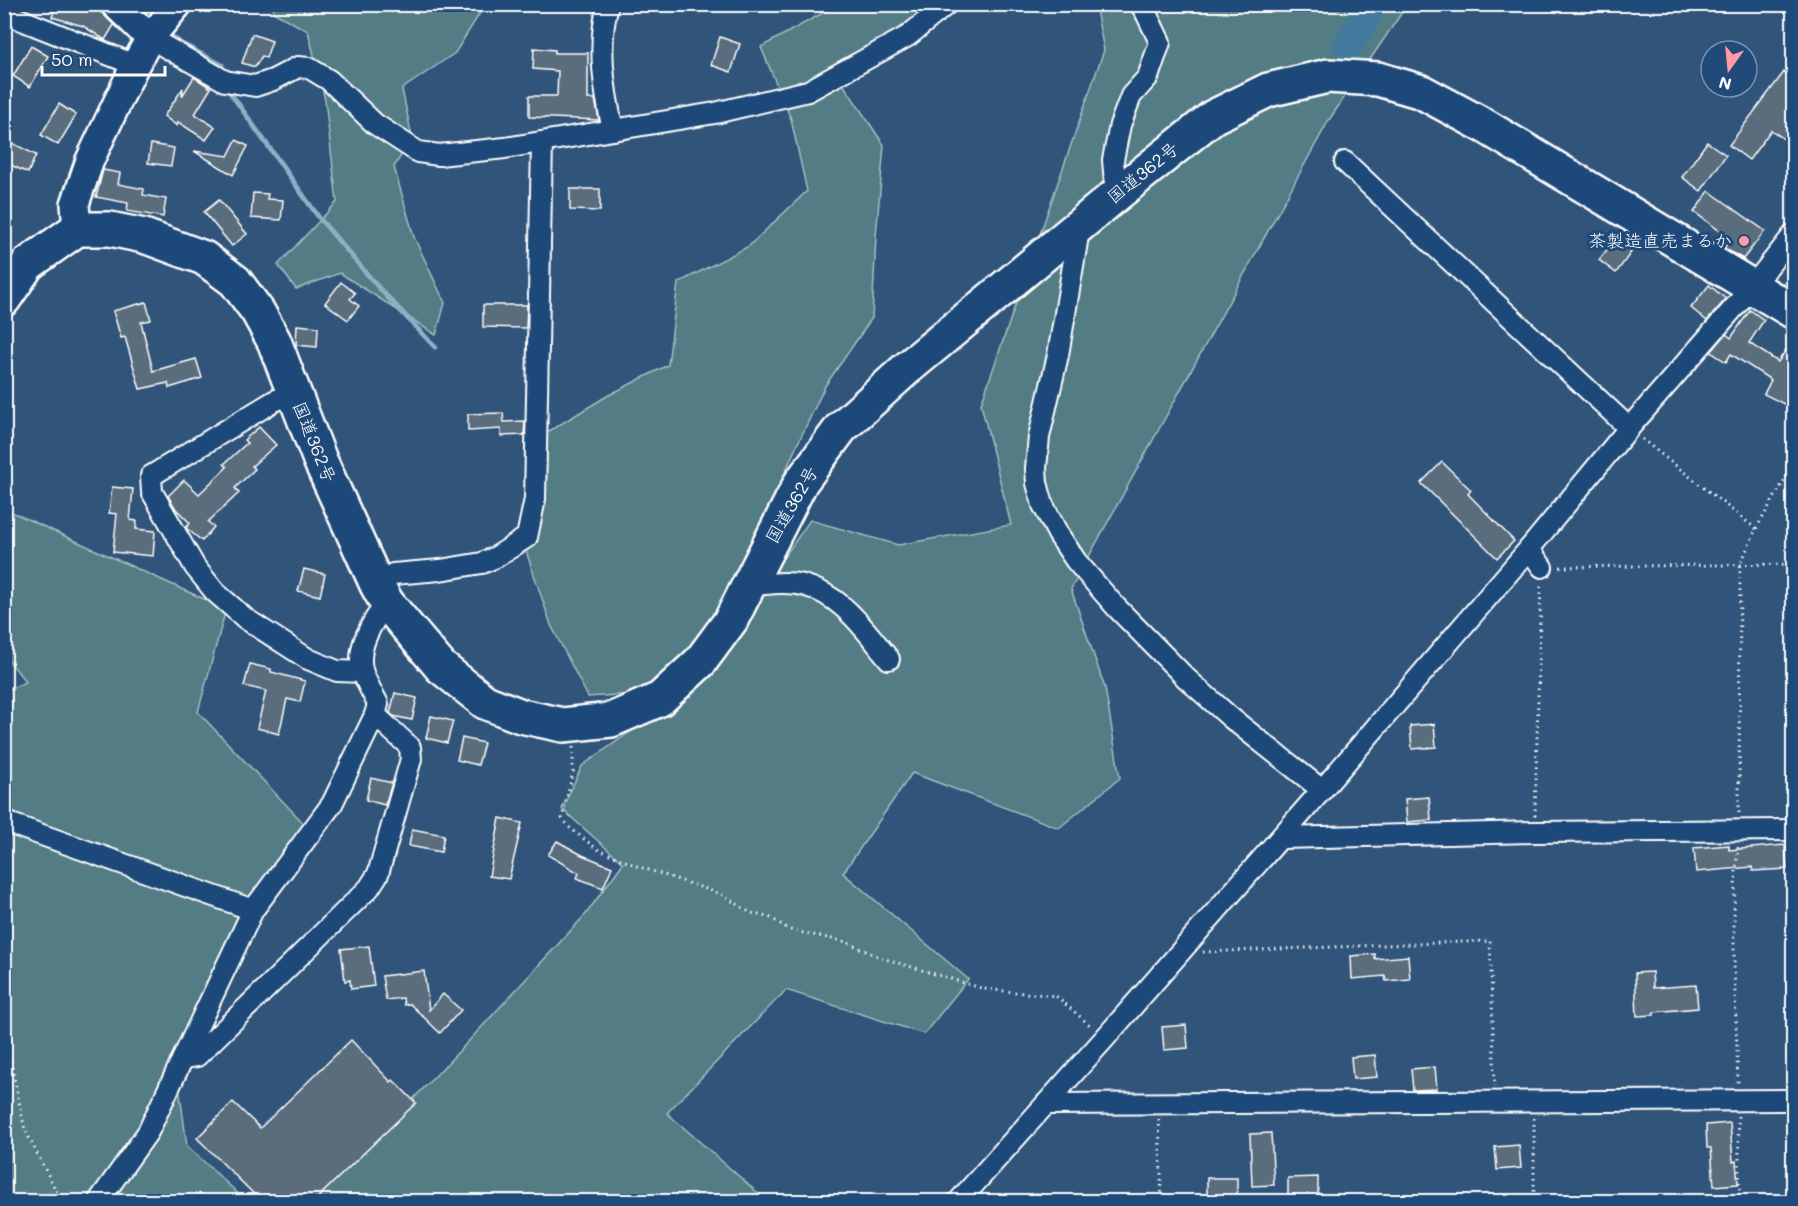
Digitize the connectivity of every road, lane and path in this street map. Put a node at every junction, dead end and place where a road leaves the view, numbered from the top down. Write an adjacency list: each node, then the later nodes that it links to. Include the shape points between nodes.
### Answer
1 (115, 4): 7 (street)
2 (178, 4): 7 (street)
3 (608, 4): 9 (street, via 604,18 604,87)
4 (947, 4): 9 (street, via 908,36 808,91)
5 (1140, 4): 12 (street, via 1160,42 1149,77 1131,96 1120,125 1113,160)
6 (4, 13): 8 (street)
7 (150, 38): 8 (street); 10 (street, via 225,81 255,86 298,67 309,68 329,80 375,124 418,152 448,155)
8 (135, 65): 14 (street, via 90,160 75,204)
9 (613, 130): 10 (street)
10 (542, 142): 28 (street, via 535,499 527,537 482,563 393,574)
11 (1346, 162): 20 (street)
12 (1116, 195): 13 (highway, 国道362号); 16 (highway, 国道362号, via 1213,117 1268,90 1328,76 1378,79 1422,92 1485,126)
13 (1080, 224): 27 (highway, 国道362号, via 841,428 801,482); 33 (street, via 1058,355 1039,437 1036,483 1043,505 1076,561 1131,623 1231,718)
14 (77, 229): 17 (highway, via 28,264); 19 (highway, 国道362号, via 110,229 144,236 204,258 235,281 258,312)
15 (1794, 234): 16 (street)
16 (1752, 287): 18 (highway, 国道362号); 20 (street)
17 (4, 299)
18 (1794, 312)
19 (294, 393): 28 (highway, 国道362号, via 320,460); 30 (street, via 274,401 151,476 152,492 195,567 215,592 246,619 308,659 337,671)
20 (1629, 428): 22 (path); 23 (street)
21 (1794, 464): 22 (path)
22 (1756, 529): 25 (path)
23 (1529, 549): 26 (street); 33 (street)
24 (1794, 564): 25 (path)
25 (1740, 565): 26 (path); 35 (path)
26 (1542, 567): 37 (path)
27 (748, 586): 29 (street, via 803,585 830,596); 32 (highway, 国道362号, via 732,620 700,662 660,699 611,720)
28 (382, 594): 30 (street, via 362,650); 32 (highway, 国道362号, via 441,667 485,702 521,717)
29 (890, 659)
30 (362, 672): 31 (street, via 378,704)
31 (375, 715): 39 (street, via 332,804); 43 (street, via 410,747 411,759 378,874 369,888 197,1056)
32 (572, 724): 41 (path, via 573,772 562,818 597,849 722,894 751,913 771,918 790,930 846,942 882,958 984,989 1056,996)
33 (1322, 790): 38 (street)
34 (4, 820): 39 (street)
35 (1739, 830): 36 (street); 37 (street); 44 (path, via 1733,928)
36 (1794, 830)
37 (1534, 832): 38 (street)
38 (1281, 838): 40 (street)
39 (253, 910): 43 (street)
40 (1181, 953): 41 (street); 46 (path, via 1490,941)
41 (1106, 1038): 49 (street)
42 (4, 1045): 50 (path, via 25,1130)
43 (183, 1058): 51 (street, via 148,1132)
44 (1738, 1100): 45 (street); 47 (street); 55 (path)
45 (1794, 1100)
46 (1496, 1101): 47 (street); 48 (street)
47 (1534, 1101): 54 (path)
48 (1159, 1103): 49 (street); 53 (path)
49 (1046, 1104): 52 (street)
50 (62, 1202)
51 (99, 1202)
52 (958, 1202)
53 (1162, 1202)
54 (1534, 1202)
55 (1740, 1202)

